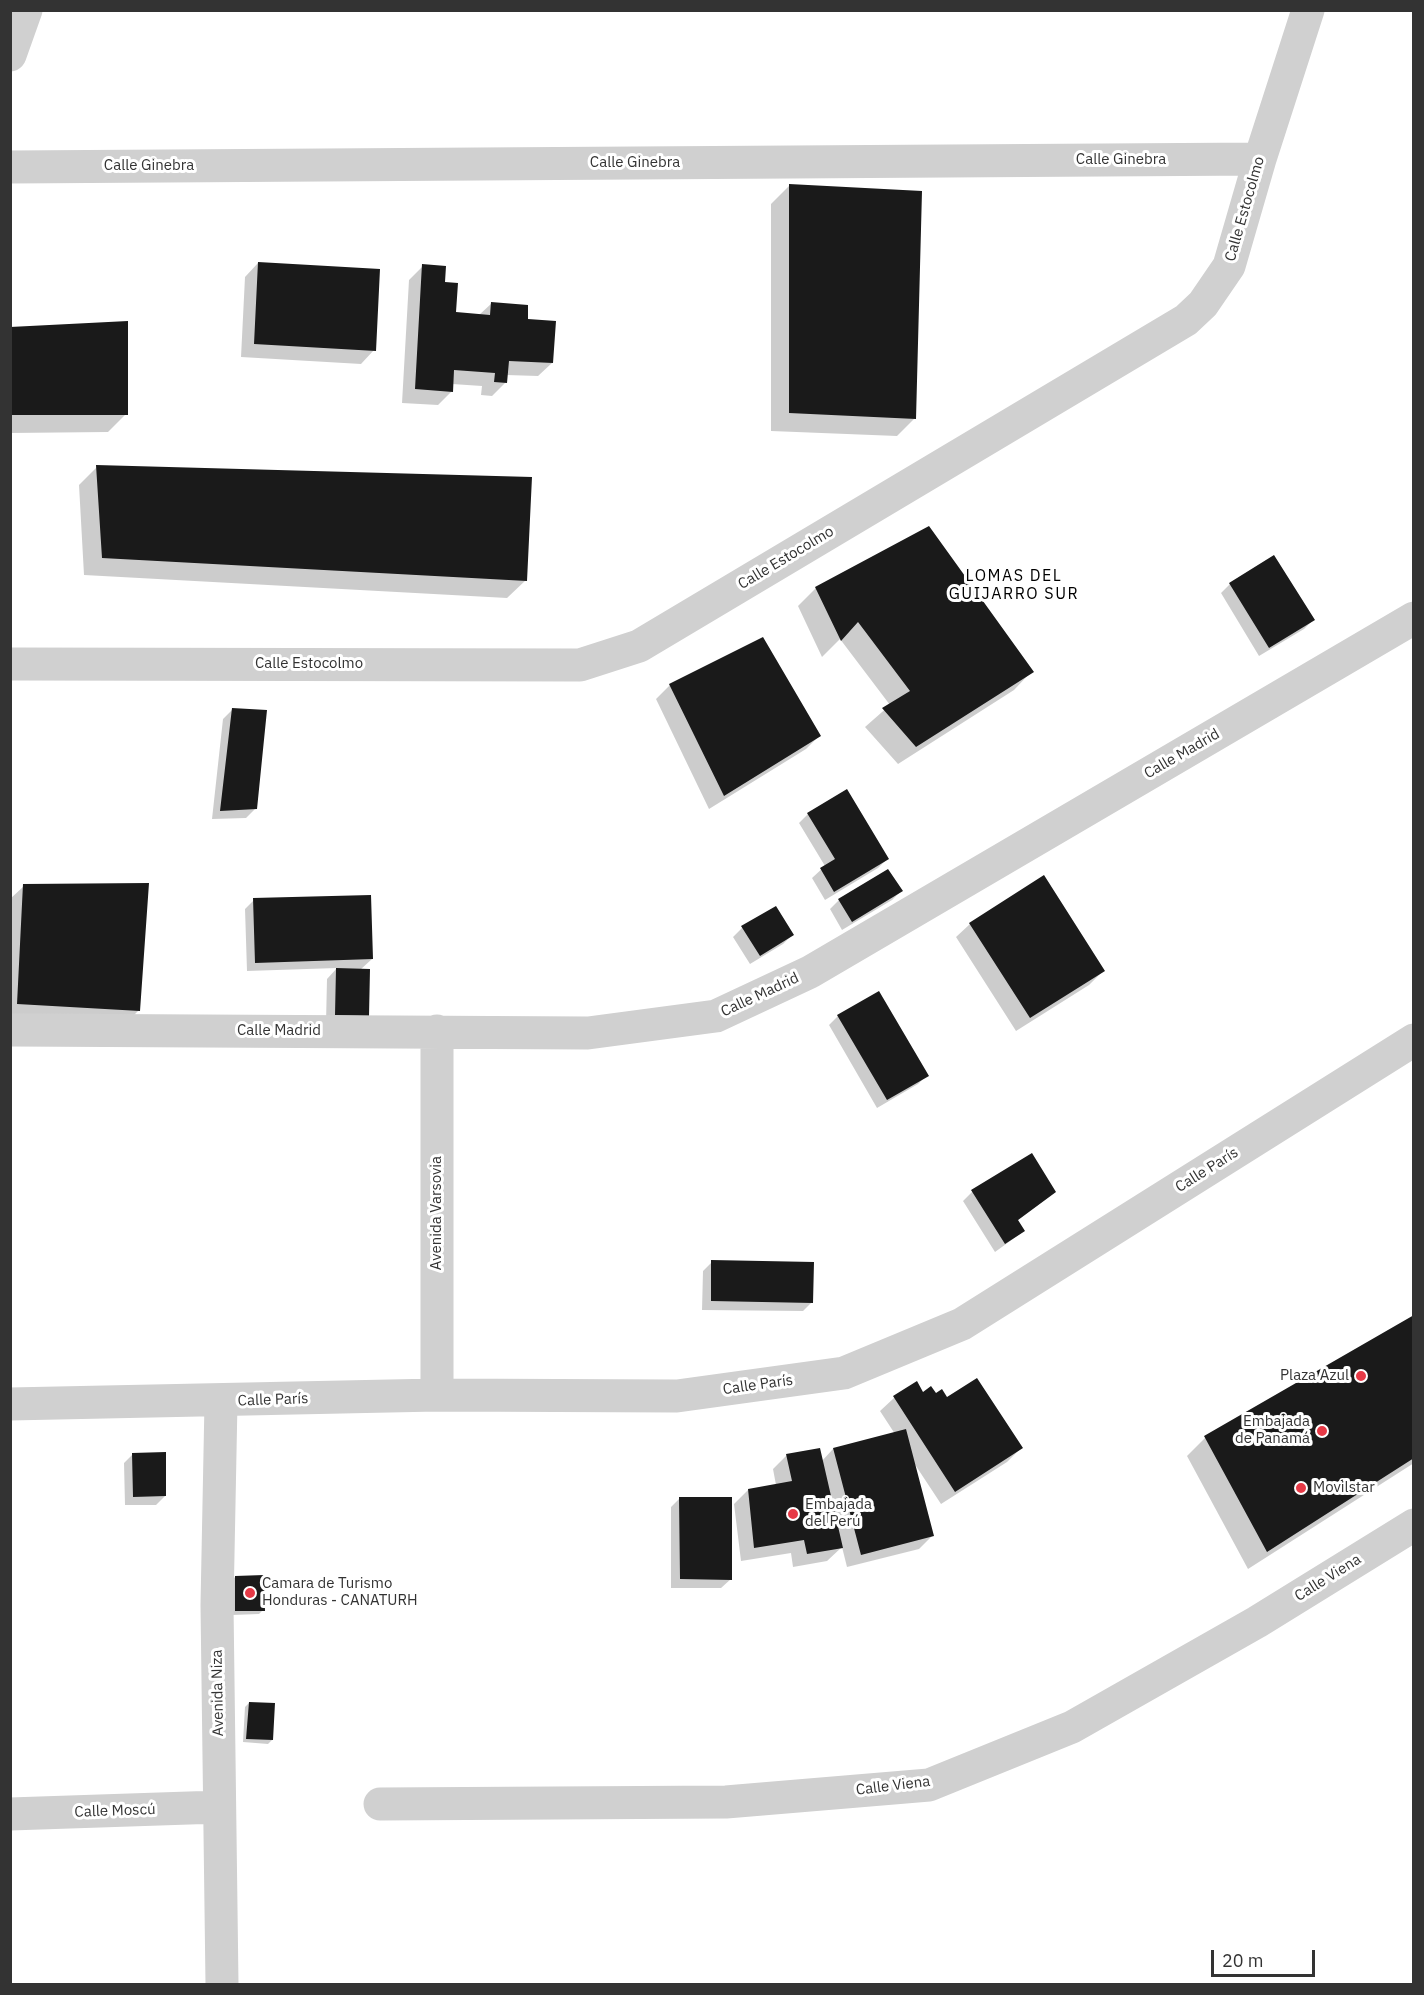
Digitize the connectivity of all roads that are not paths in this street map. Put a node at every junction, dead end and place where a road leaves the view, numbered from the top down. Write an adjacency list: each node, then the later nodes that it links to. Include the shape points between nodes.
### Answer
1 (26, 10): 3 (street)
2 (1308, 10): 4 (street, Calle Estocolmo)
3 (10, 55)
4 (1260, 159): 5 (street, Calle Ginebra); 7 (street, Calle Estocolmo, via 1229,267 1203,304 1186,320 639,646 580,665)
5 (10, 167)
6 (1413, 618): 9 (street, Calle Madrid, via 810,972 716,1016 588,1033)
7 (10, 664)
8 (10, 1030): 9 (street, Calle Madrid)
9 (437, 1031): 11 (street, Avenida Varsovia)
10 (1413, 1040): 11 (street, Calle París, via 962,1324 844,1373 677,1396)
11 (437, 1395): 12 (street, Calle París)
12 (221, 1402): 13 (street, Calle París); 16 (street, Avenida Niza, via 217,1593)
13 (10, 1404)
14 (1413, 1525): 15 (street, Calle Viena, via 1257,1622 1072,1727 929,1785 726,1802)
15 (380, 1804)
16 (219, 1807): 17 (street, Calle Moscú); 18 (street, Avenida Niza)
17 (10, 1814)
18 (222, 1984)

